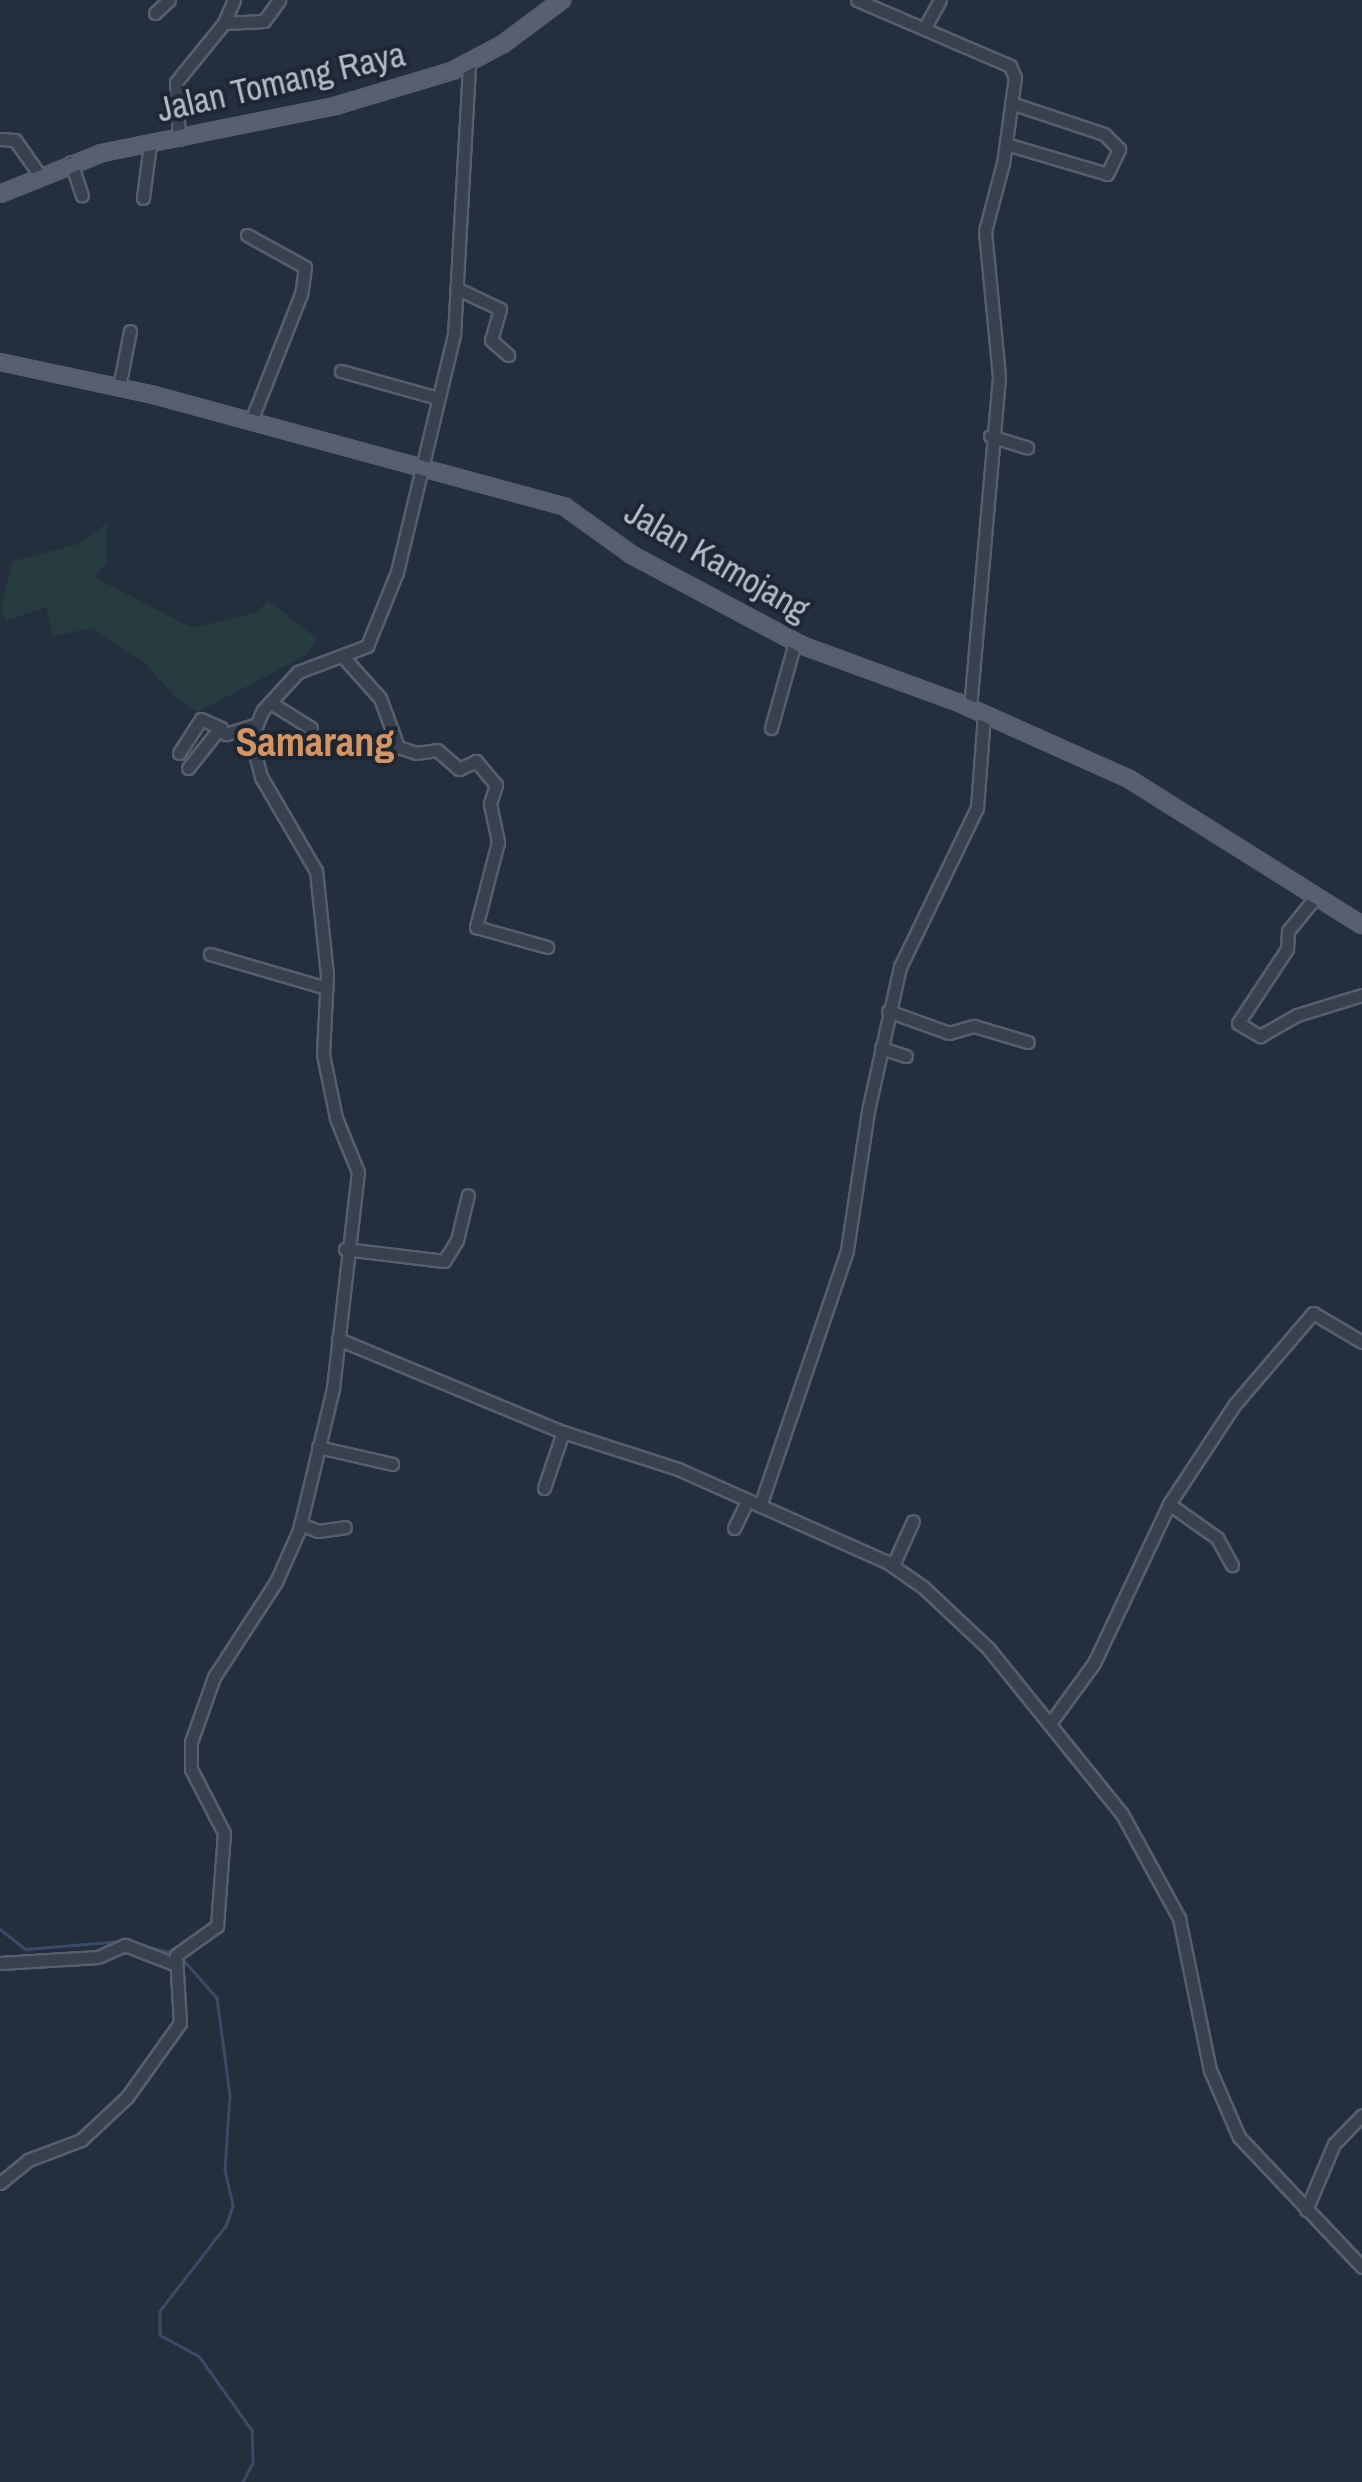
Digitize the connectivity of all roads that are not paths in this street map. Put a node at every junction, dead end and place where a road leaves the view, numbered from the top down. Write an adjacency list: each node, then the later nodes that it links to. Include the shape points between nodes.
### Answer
1 (169, 0): 7 (street)
2 (278, 0): 8 (street, via 264,21)
3 (562, 0): 10 (main road, Jalan Tomang Raya)
4 (857, 0): 9 (street)
5 (940, 0): 9 (street)
6 (228, 3): 8 (street)
7 (155, 12)
8 (224, 23): 13 (street, via 176,82)
9 (925, 27): 11 (street, via 1010,66)
10 (469, 64): 13 (main road, Jalan Tomang Raya, via 335,106); 22 (street)
11 (1011, 103): 15 (street); 15 (street, via 1104,134 1119,147 1107,174)
12 (0, 139): 17 (street, via 16,140)
13 (179, 139): 14 (main road, Jalan Tomang Raya)
14 (150, 144): 16 (main road, Jalan Tomang Raya); 20 (street)
15 (1006, 144): 30 (street, via 985,230 999,378)
16 (71, 162): 17 (main road, Jalan Tomang Raya); 19 (street)
17 (39, 174): 18 (main road, Jalan Tomang Raya)
18 (0, 194)
19 (82, 194)
20 (143, 198)
21 (247, 236): 29 (street, via 304,267 301,294)
22 (460, 290): 24 (street, via 500,309 491,340); 28 (street)
23 (130, 331): 27 (street)
24 (508, 356)
25 (0, 362): 27 (main road, Jalan Kamojang)
26 (341, 371): 28 (street)
27 (119, 387): 29 (main road, Jalan Kamojang)
28 (438, 398): 32 (street)
29 (251, 422): 32 (main road, Jalan Kamojang)
30 (990, 436): 31 (street); 36 (street)
31 (1027, 447)
32 (422, 467): 33 (main road, Jalan Kamojang, via 565,506 632,554); 34 (street, via 400,562 374,632 364,650)
33 (794, 642): 36 (main road, Jalan Kamojang); 40 (street)
34 (345, 660): 35 (street, via 301,670); 45 (street, via 380,698 398,746 416,754 437,750 457,769 476,760 496,785 490,804 498,842 476,927)
35 (270, 702): 37 (street); 39 (street)
36 (977, 711): 43 (main road, Jalan Kamojang, via 1148,790); 49 (street, via 974,818 919,918)
37 (256, 724): 38 (street, via 226,734); 47 (street, via 252,746 261,777 316,871)
38 (222, 728): 41 (street, via 201,719); 42 (street)
39 (312, 728)
40 (771, 728)
41 (179, 753)
42 (188, 768)
43 (1314, 899): 44 (main road, Jalan Kamojang); 48 (street, via 1288,931 1287,949 1238,1023 1260,1036)
44 (1362, 925)
45 (547, 947)
46 (210, 954): 47 (street)
47 (326, 988): 54 (street, via 326,1070 340,1132 358,1168)
48 (1362, 995)
49 (888, 1011): 50 (street, via 949,1034 974,1026); 51 (street)
50 (1028, 1042)
51 (881, 1048): 52 (street); 61 (street, via 847,1250)
52 (906, 1056)
53 (468, 1195): 54 (street, via 457,1240 444,1261)
54 (345, 1249): 55 (street)
55 (338, 1338): 57 (street); 58 (street)
56 (1362, 1342): 62 (street, via 1321,1313 1310,1314 1235,1404)
57 (563, 1432): 60 (street); 61 (street, via 678,1469)
58 (318, 1447): 59 (street); 64 (street)
59 (392, 1464)
60 (544, 1488)
61 (754, 1503): 66 (street); 68 (street)
62 (1168, 1504): 67 (street, via 1217,1538); 69 (street, via 1094,1663)
63 (913, 1520): 68 (street)
64 (300, 1524): 65 (street, via 318,1532); 70 (street, via 276,1582 214,1678 192,1733 191,1769 214,1807 226,1846 217,1926)
65 (344, 1527)
66 (734, 1528)
67 (1232, 1564)
68 (893, 1566): 69 (street, via 988,1648)
69 (1051, 1722): 74 (street, via 1122,1814 1173,1906 1210,2070 1239,2137)
70 (175, 1960): 71 (street, via 125,1945 98,1957); 73 (street, via 180,2023 127,2097 81,2140 28,2160)
71 (0, 1963)
72 (1362, 2115): 74 (street, via 1334,2144)
73 (0, 2183)
74 (1306, 2210): 75 (street)
75 (1362, 2267)

